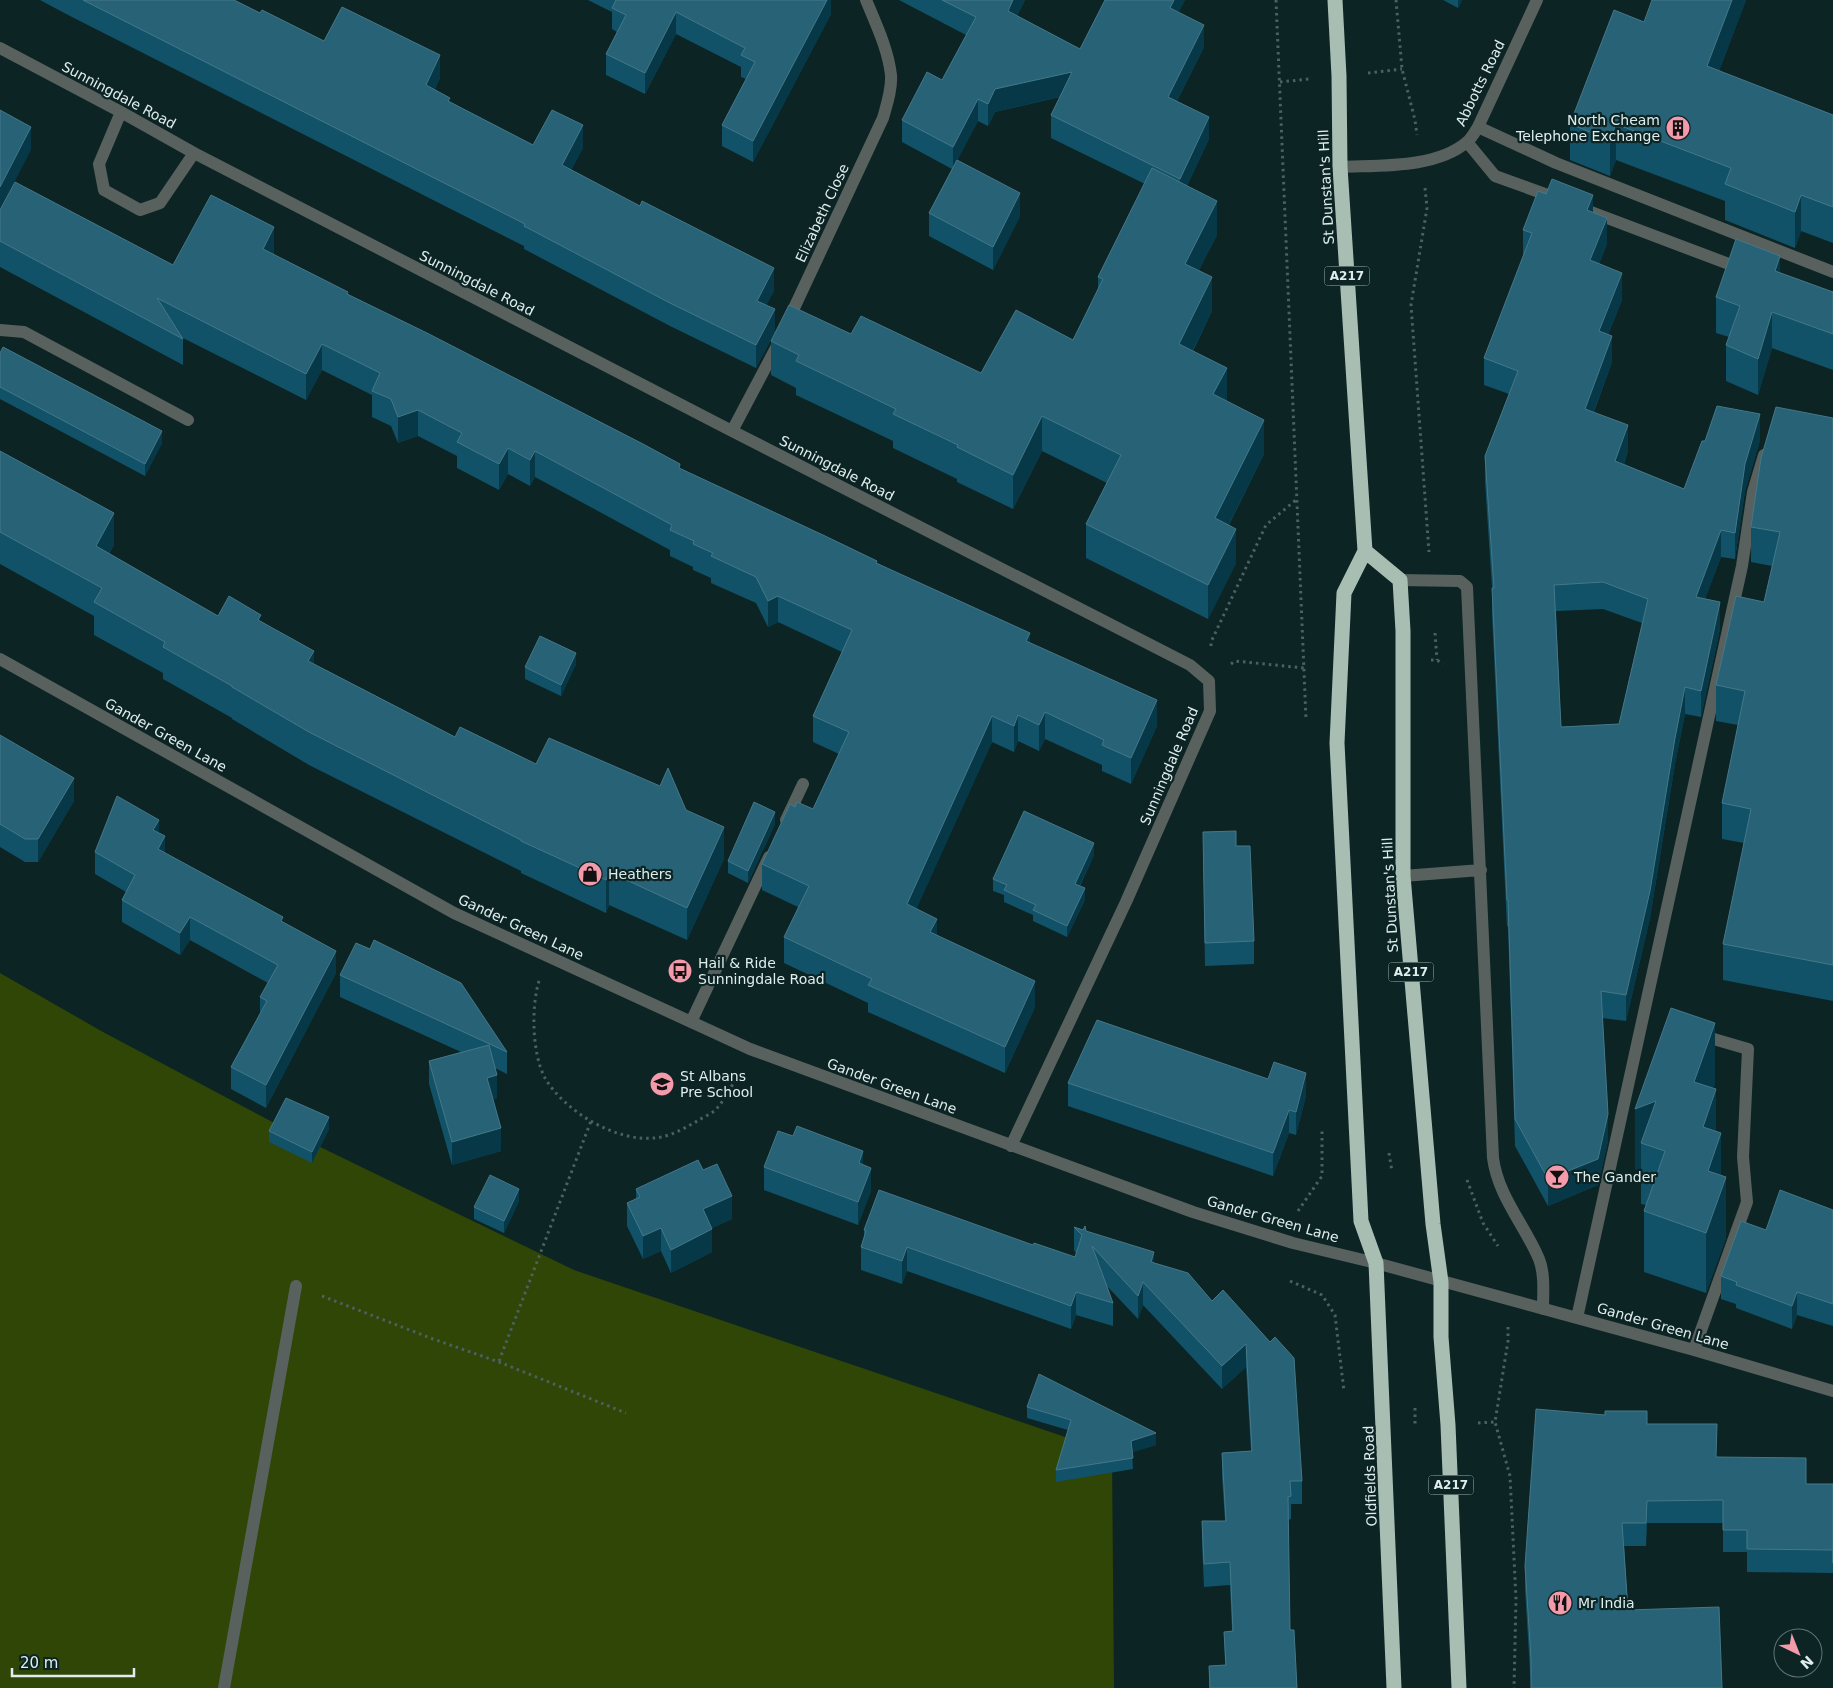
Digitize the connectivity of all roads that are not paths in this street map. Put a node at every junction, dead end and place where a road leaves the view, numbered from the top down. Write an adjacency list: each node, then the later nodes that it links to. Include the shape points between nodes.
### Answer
1 (866, 0): 14 (street, Elizabeth Close, via 882,38 891,75 883,118 779,342)
2 (1335, 0): 9 (highway, St Dunstan's Hill / A217)
3 (1537, 0): 6 (street, Abbotts Road)
4 (0, 48): 5 (street, Sunningdale Road)
5 (120, 112): 8 (street, Sunningdale Road); 8 (street, via 99,164 104,190 140,210 160,203)
6 (1478, 127): 7 (street, Abbotts Road); 10 (street, via 1556,164)
7 (1467, 142): 9 (street, Abbotts Road, via 1447,154 1421,162); 11 (street, via 1495,176)
8 (194, 153): 14 (street, Sunningdale Road)
9 (1340, 167): 16 (highway, St Dunstan's Hill / A217)
10 (1833, 272)
11 (1755, 274)
12 (0, 330): 13 (street, via 24,332)
13 (188, 420)
14 (732, 431): 26 (street, Sunningdale Road, via 1190,665 1209,681 1210,711 1126,902)
15 (1769, 439): 31 (street, via 1753,492 1742,566)
16 (1365, 552): 17 (highway); 27 (highway, via 1344,593 1337,743 1362,1221)
17 (1400, 580): 22 (street, via 1460,581 1467,587); 23 (highway, St Dunstan's Hill / A217)
18 (0, 659): 24 (street, Gander Green Lane, via 454,913)
19 (803, 784): 20 (street)
20 (782, 828)
21 (774, 846): 24 (street)
22 (1481, 870): 23 (street); 30 (street, via 1492,1158 1495,1175 1540,1261)
23 (1403, 876): 28 (highway, St Dunstan's Hill / A217, via 1433,1224)
24 (691, 1022): 26 (street, Gander Green Lane, via 750,1049)
25 (1685, 1031): 32 (street, via 1748,1049 1743,1157 1747,1202)
26 (1012, 1146): 27 (street, Gander Green Lane, via 1193,1212 1293,1243)
27 (1376, 1263): 28 (street, Gander Green Lane); 35 (highway, Oldfields Road)
28 (1441, 1282): 30 (street, Gander Green Lane); 36 (highway, A217)
29 (296, 1286): 34 (street)
30 (1543, 1309): 31 (street, Gander Green Lane)
31 (1577, 1318): 32 (street, Gander Green Lane)
32 (1694, 1350): 33 (street, Gander Green Lane)
33 (1833, 1391)
34 (224, 1688)
35 (1394, 1688)
36 (1459, 1688)

